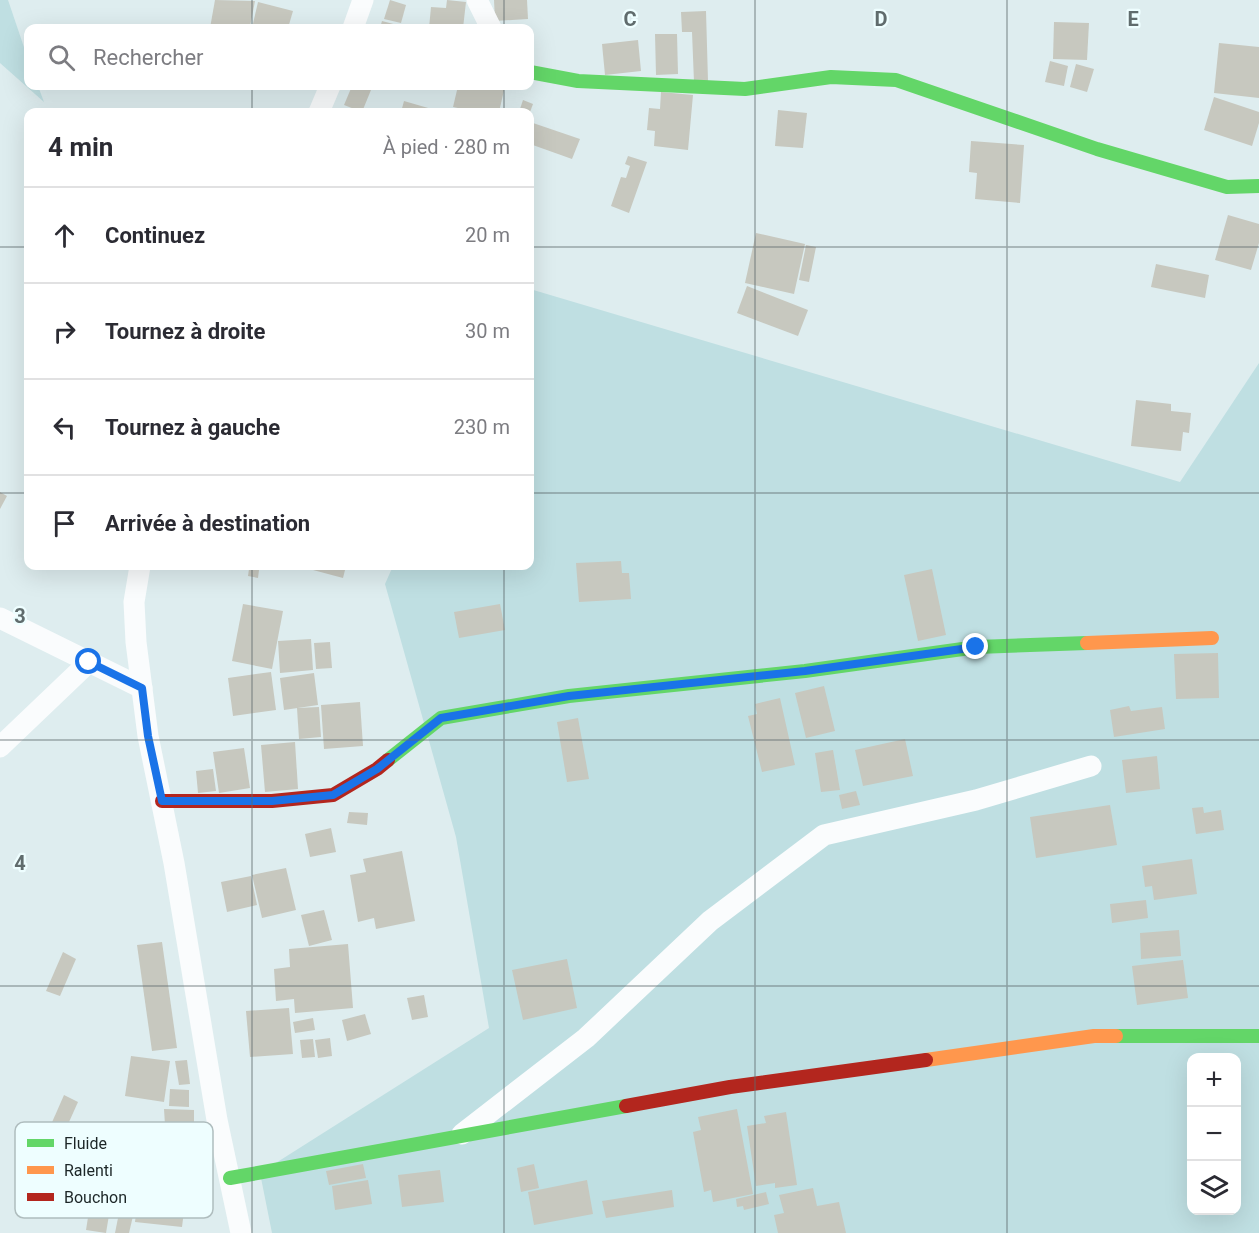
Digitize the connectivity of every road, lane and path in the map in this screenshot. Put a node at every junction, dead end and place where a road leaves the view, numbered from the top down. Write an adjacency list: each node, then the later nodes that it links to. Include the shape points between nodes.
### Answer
1 (363, 0): 3 (street)
2 (477, 0): 4 (street)
3 (354, 24)
4 (489, 24)
5 (534, 73): 8 (street, via 578,81 745,89 831,77 896,80 1086,146 1227,187)
6 (328, 90): 7 (street)
7 (321, 108)
8 (1259, 186)
9 (139, 570): 13 (street, via 134,602)
10 (0, 618): 12 (street)
11 (1212, 638): 16 (street, via 976,647 805,671 569,696 441,718 377,769 333,795 272,801)
12 (89, 662): 13 (street); 14 (street)
13 (142, 688): 16 (street)
14 (0, 747)
15 (1091, 766): 18 (street, via 976,800 824,835 710,921 586,1038)
16 (162, 801): 19 (street)
17 (1259, 1036): 18 (street, via 1094,1036 730,1087)
18 (459, 1136): 19 (street)
19 (230, 1178): 20 (street)
20 (241, 1233)

